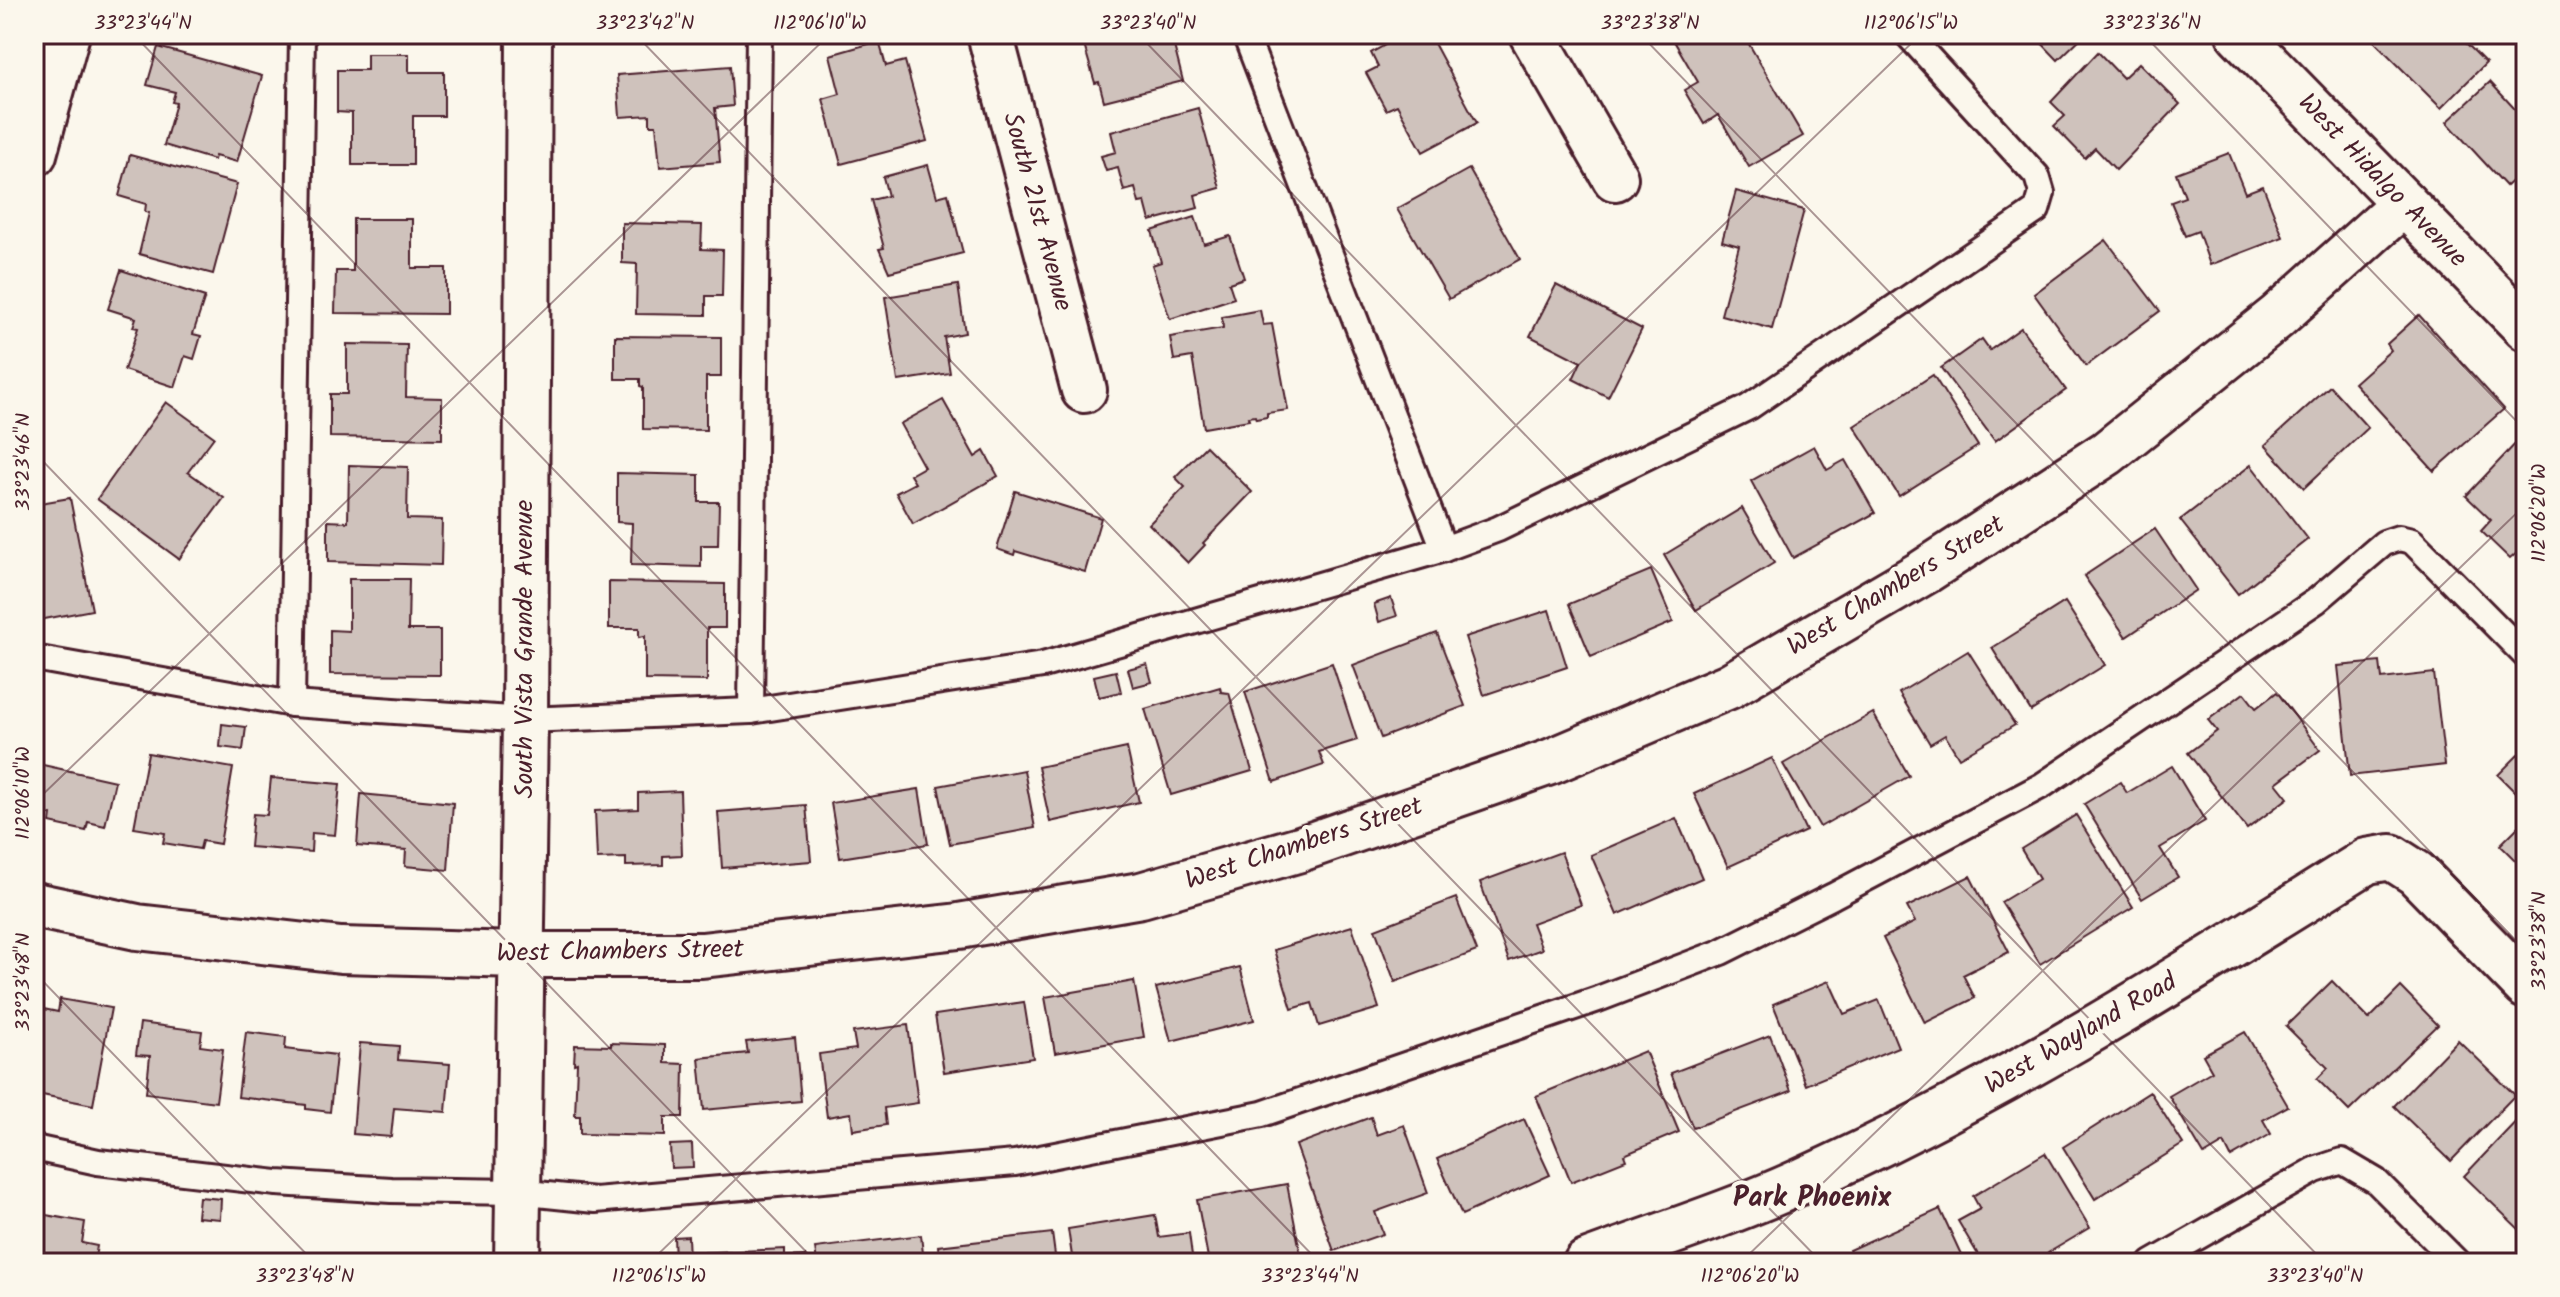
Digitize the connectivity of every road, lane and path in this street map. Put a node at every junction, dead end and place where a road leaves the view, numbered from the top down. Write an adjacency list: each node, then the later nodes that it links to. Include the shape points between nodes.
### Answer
1 (67, 34): 10 (street)
2 (302, 34): 18 (lane)
3 (529, 34): 20 (street, South Vista Grande Avenue)
4 (759, 34): 19 (lane)
5 (990, 34): 14 (street, South 21st Avenue)
6 (1245, 34): 15 (lane)
7 (1532, 34): 11 (street)
8 (1907, 34): 15 (lane, via 2037,176 2042,193 2037,210 1749,407 1498,529)
9 (2239, 34): 12 (street, West Hidalgo Avenue)
10 (34, 154)
11 (1615, 178)
12 (2404, 203): 13 (street, West Hidalgo Avenue); 22 (street, West Chambers Street, via 2277,317 2094,462 1924,572 1729,686 1550,762 1300,849 1141,895 959,926 702,955)
13 (2526, 328)
14 (1084, 390)
15 (1444, 549): 19 (lane, via 1043,665)
16 (2526, 656): 25 (lane, via 2412,541 2399,538 2384,543 2316,601 2043,785 1721,952 1598,999 1262,1114 1015,1163 595,1200)
17 (34, 658): 18 (lane)
18 (292, 704): 20 (lane)
19 (751, 711): 20 (lane)
20 (525, 720): 22 (street, South Vista Grande Avenue)
21 (34, 905): 22 (street, West Chambers Street, via 137,927 341,950)
22 (521, 955): 25 (street, South Vista Grande Avenue)
23 (2526, 986): 27 (street, West Wayland Road, via 2416,873 2391,857 2367,861 2012,1077 1801,1182)
24 (34, 1148): 25 (lane, via 98,1162 277,1183)
25 (518, 1192): 26 (street, South Vista Grande Avenue)
26 (517, 1263)
27 (1586, 1263)
28 (2152, 1263): 29 (lane, via 2315,1170 2342,1161 2376,1181)
29 (2458, 1263)

